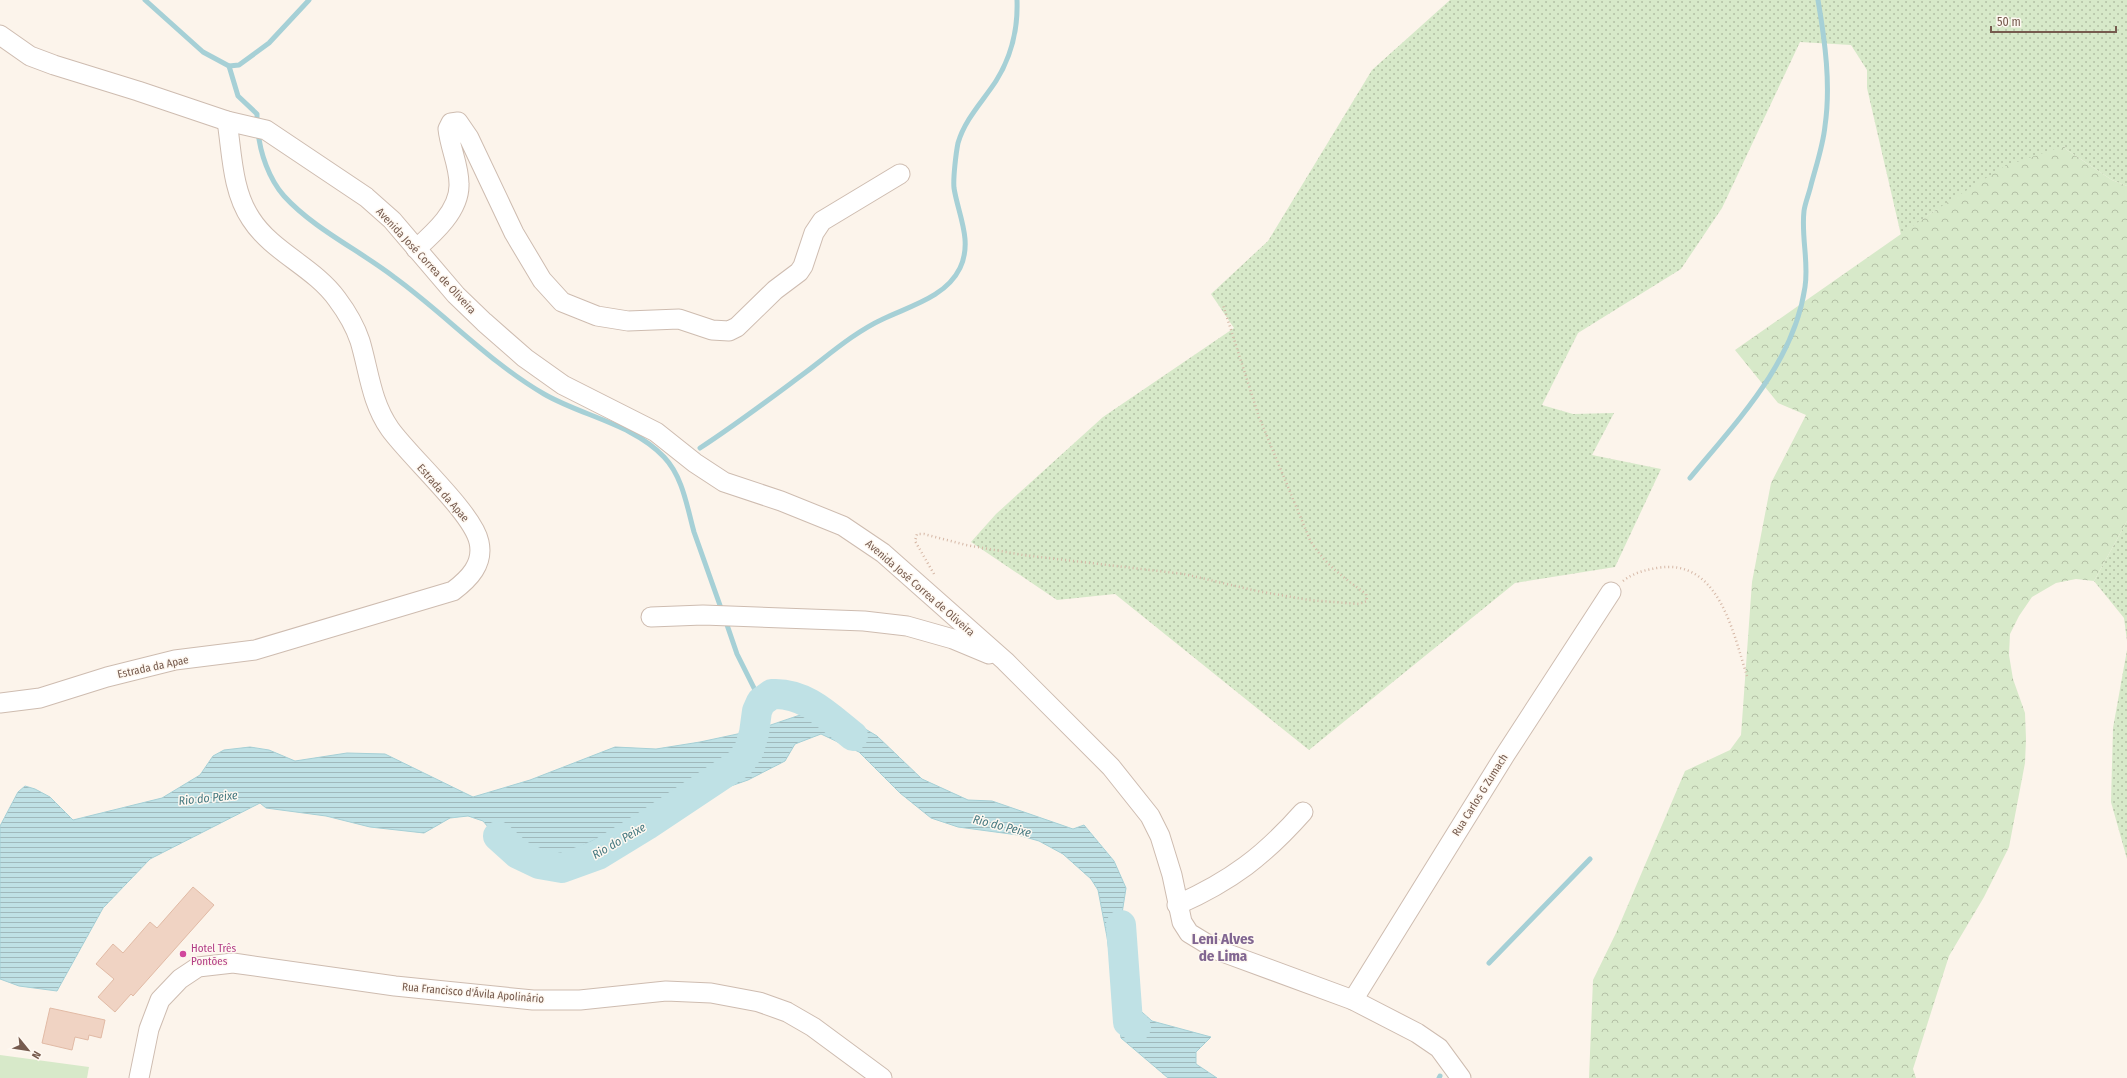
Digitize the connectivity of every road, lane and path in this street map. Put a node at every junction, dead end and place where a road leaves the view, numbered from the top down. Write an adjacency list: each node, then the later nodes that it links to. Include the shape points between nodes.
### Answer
1 (0, 35): 2 (street, Avenida José Correa de Oliveira, via 30,56 54,65)
2 (227, 120): 4 (street, Avenida José Correa de Oliveira, via 266,130 366,197 392,220); 11 (street, Estrada da Apae, via 237,184 242,204 251,220 263,235 321,281 336,298 350,319 359,340 370,387 380,412 408,453 448,495 474,528 481,550 479,561 472,574 453,591 284,642 255,650 175,660 107,677 40,698)
3 (900, 174): 4 (street, via 822,221 814,232 804,266 799,272 775,290 737,327 729,331 712,330 679,319 610,319 562,302 542,280 530,260 469,138 458,122 451,123 448,129 460,185 456,200 447,217)
4 (416, 249): 7 (street, Avenida José Correa de Oliveira, via 456,295 484,322 525,358 563,385 656,432 724,482 843,526 883,553)
5 (1223, 305): 7 (path, via 1259,416 1310,540 1321,558 1366,594 1367,601 1359,604 1310,600 1184,574 1023,555 917,534 915,541 936,581)
6 (1611, 592): 10 (path, via 1628,577 1666,566 1684,570 1702,579 1718,595); 14 (street, Rua Carlos G Zumach, via 1505,755)
7 (936, 602): 9 (street, Avenida José Correa de Oliveira)
8 (651, 617): 9 (street, via 712,615 864,621 907,626 953,639)
9 (1005, 661): 13 (street, Avenida José Correa de Oliveira, via 1111,768 1150,816 1168,857)
10 (1747, 676)
11 (0, 703)
12 (1303, 812): 13 (street, via 1266,851 1240,871 1210,890)
13 (1177, 905): 14 (street, Avenida José Correa de Oliveira, via 1182,922 1189,933 1204,944)
14 (1353, 1000): 17 (street, Avenida José Correa de Oliveira, via 1417,1033 1438,1048)
15 (139, 1078): 16 (street, Rua Francisco d'Ávila Apolinário, via 149,1029 160,1000 180,979 198,967 233,963 395,986 533,1000 580,1000 666,991 718,994 759,1002 787,1012 813,1027)
16 (882, 1078)
17 (1461, 1078)

